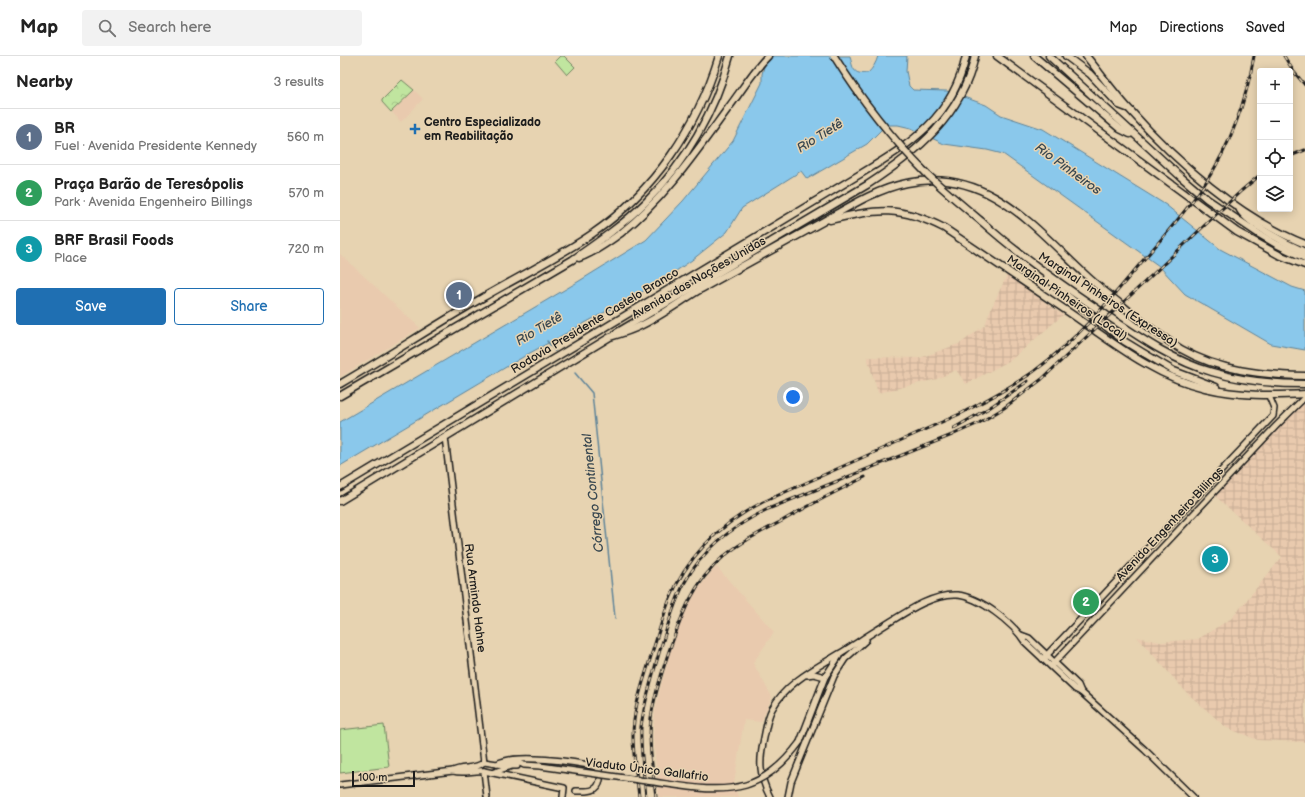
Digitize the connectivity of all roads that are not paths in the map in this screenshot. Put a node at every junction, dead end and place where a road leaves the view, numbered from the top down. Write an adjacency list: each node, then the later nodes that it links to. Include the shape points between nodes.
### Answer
1 (719, 56): 24 (highway, via 704,97 673,154 624,209 591,235)
2 (730, 56): 19 (highway, via 722,82 688,151 641,207)
3 (768, 56): 19 (highway, via 678,176 638,219 589,254)
4 (834, 56): 21 (highway, Marginal Pinheiros (Expressa), bridge, via 870,107 929,175 1005,242)
5 (966, 56): 33 (highway, Rodovia Presidente Castelo Branco, via 958,85 935,120 909,143)
6 (975, 56): 22 (highway, via 972,71 960,98 933,133 901,162)
7 (997, 56): 20 (highway, via 1220,220 1279,255)
8 (1034, 56): 13 (highway, via 1120,129)
9 (1049, 56): 13 (highway)
10 (1066, 56): 12 (highway, via 1090,74 1119,105)
11 (1086, 56): 12 (highway)
12 (1130, 110): 14 (highway, via 1185,165)
13 (1136, 136): 18 (highway, via 1216,206 1276,244)
14 (1238, 207): 16 (highway, via 1273,229); 17 (highway, via 1261,228)
15 (823, 221): 22 (highway, Avenida das Nações Unidas, via 639,327); 23 (highway, via 878,192 907,183 927,180 966,184 1002,200 1014,209 1091,280 1161,336 1183,350 1233,369); 26 (highway, Marginal Pinheiros (Local), via 858,213 884,211 901,212 927,220 950,232 1147,364 1188,383)
16 (1305, 244)
17 (1305, 252)
18 (1305, 258)
19 (572, 260): 27 (highway)
20 (1305, 265)
21 (1045, 273): 25 (highway, Marginal Pinheiros (Expressa), via 1161,350 1194,366 1270,384); 26 (highway, via 1050,282 1124,341 1174,371)
22 (610, 337): 32 (highway, Avenida das Nações Unidas)
23 (1305, 376)
24 (340, 384)
25 (1305, 384)
26 (1228, 392): 28 (highway, Marginal Pinheiros (Local))
27 (340, 396)
28 (1269, 396): 29 (highway, Marginal Pinheiros (Local)); 30 (main road, via 1274,410)
29 (1305, 396): 31 (main road, Avenida Engenheiro Billings)
30 (1270, 420): 31 (main road); 35 (main road, Avenida Engenheiro Billings)
31 (1276, 426): 36 (main road, Avenida Engenheiro Billings)
32 (445, 437): 34 (highway, Avenida das Nações Unidas); 45 (main road, Rua Armindo Hahne)
33 (340, 487)
34 (340, 501)
35 (1186, 509): 36 (main road); 37 (main road, Avenida Engenheiro Billings)
36 (1192, 515): 38 (main road, Avenida Engenheiro Billings)
37 (1094, 606): 38 (main road); 41 (main road, Avenida Engenheiro Billings)
38 (1101, 613): 42 (main road, Avenida Engenheiro Billings)
39 (878, 630): 40 (main road); 41 (main road, via 920,604 937,597 957,595 968,597 999,615 1021,635 1029,638); 55 (main road, via 845,660 834,676 791,782)
40 (843, 652): 43 (main road); 44 (main road, Viaduto Único Gallafrio)
41 (1045, 657): 42 (main road)
42 (1053, 665): 56 (main road, via 1075,689 1145,750)
43 (803, 676): 44 (main road, via 814,674); 54 (main road, via 782,694 768,718 761,749 760,768 764,786)
44 (825, 678): 47 (main road, Viaduto Único Gallafrio, bridge, via 800,742 788,758 768,775 745,785 730,788 693,787)
45 (484, 762): 46 (main road, Viaduto Único Gallafrio); 48 (main road, via 481,765)
46 (495, 764): 47 (main road, Viaduto Único Gallafrio); 49 (main road, via 486,768); 51 (main road, via 507,760 530,759 597,767 600,770 598,786 592,791)
47 (524, 765): 49 (main road, Viaduto Único Gallafrio)
48 (453, 771): 49 (main road); 50 (main road)
49 (488, 772): 52 (main road, via 485,778); 53 (main road, via 564,788)
50 (340, 785)
51 (576, 791)
52 (487, 797)
53 (563, 797)
54 (770, 797)
55 (788, 797)
56 (1193, 797)

